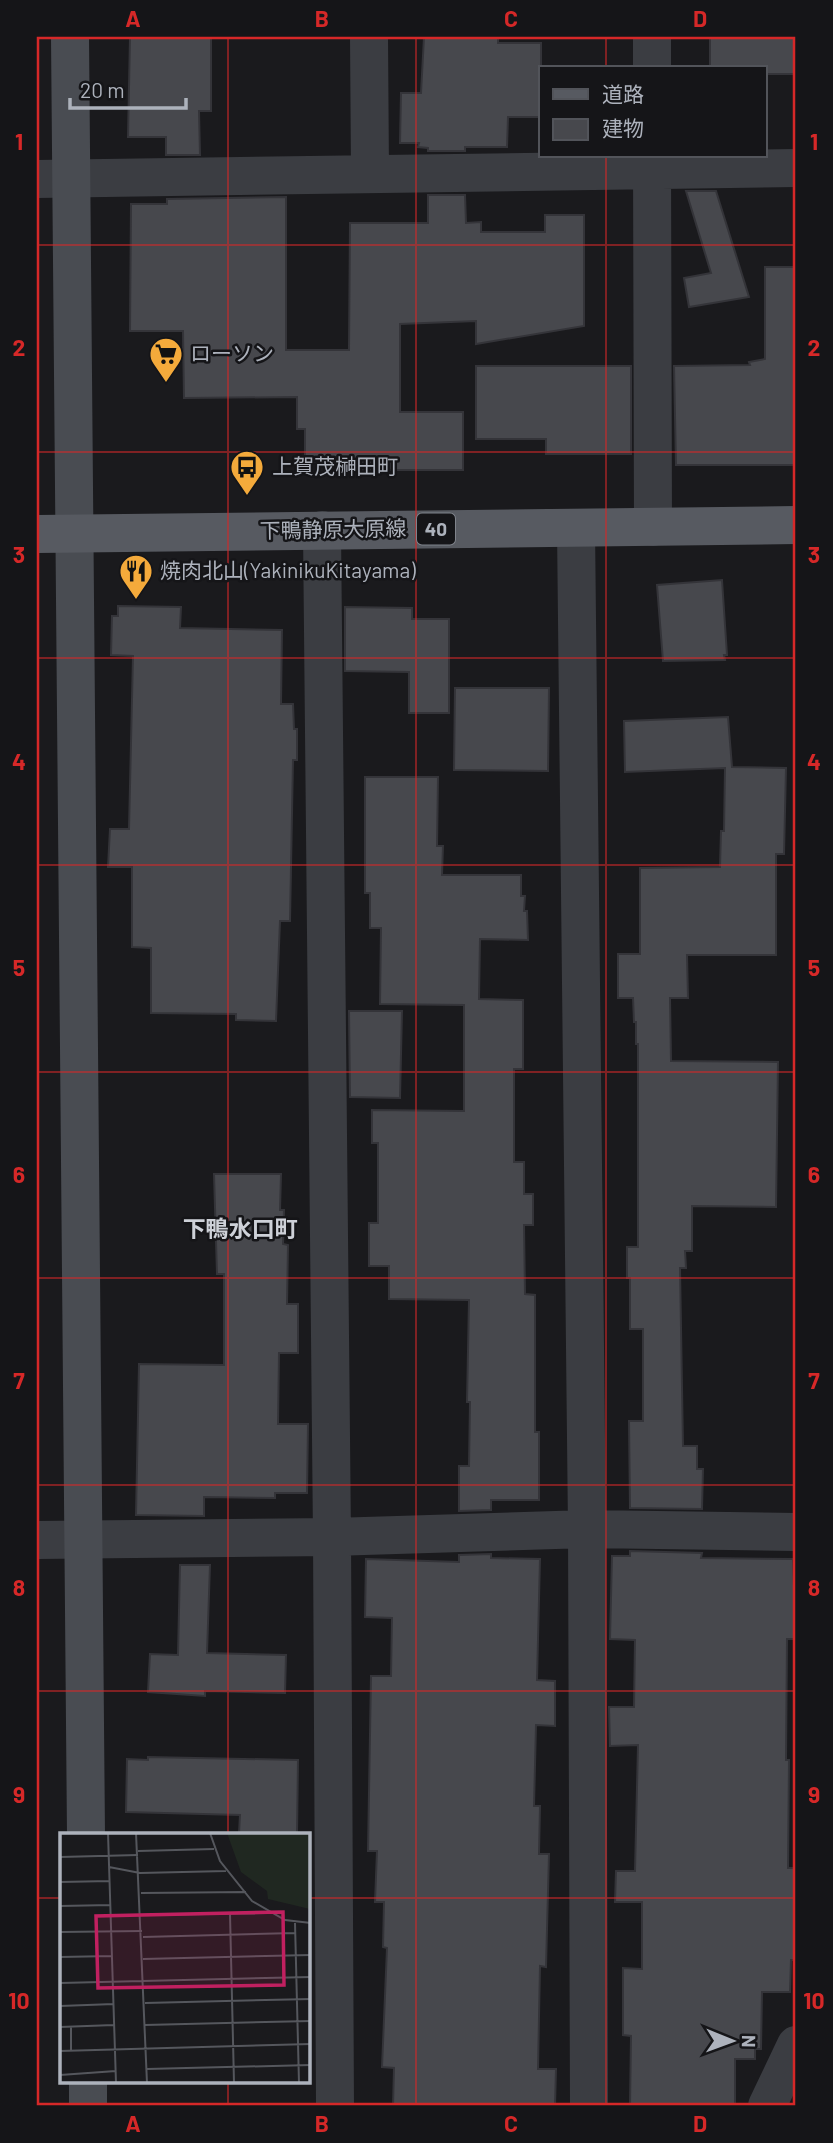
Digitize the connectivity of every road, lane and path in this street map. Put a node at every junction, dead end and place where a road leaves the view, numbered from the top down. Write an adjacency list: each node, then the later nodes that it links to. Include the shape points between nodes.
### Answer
1 (70, 37): 8 (street)
2 (369, 37): 7 (street)
3 (652, 37): 4 (street)
4 (652, 66)
5 (652, 163): 6 (street); 7 (street); 10 (street)
6 (796, 168)
7 (370, 173): 8 (street)
8 (54, 178): 13 (street)
9 (796, 526): 10 (main road, 下鴨静原大原線 / 40)
10 (653, 527): 11 (main road, 下鴨静原大原線 / 40)
11 (576, 528): 12 (main road, 下鴨静原大原線 / 40); 15 (street)
12 (322, 530): 13 (main road, 下鴨静原大原線 / 40); 17 (street)
13 (76, 533): 14 (main road, 下鴨静原大原線 / 40); 18 (street)
14 (37, 534)
15 (587, 1529): 16 (street); 17 (street); 25 (street)
16 (796, 1532)
17 (332, 1537): 18 (street); 24 (street)
18 (84, 1539): 19 (street); 20 (street)
19 (37, 1540)
20 (86, 1833)
21 (796, 2045): 26 (street)
22 (88, 2084): 23 (street)
23 (88, 2106)
24 (335, 2106)
25 (589, 2106)
26 (767, 2106)

